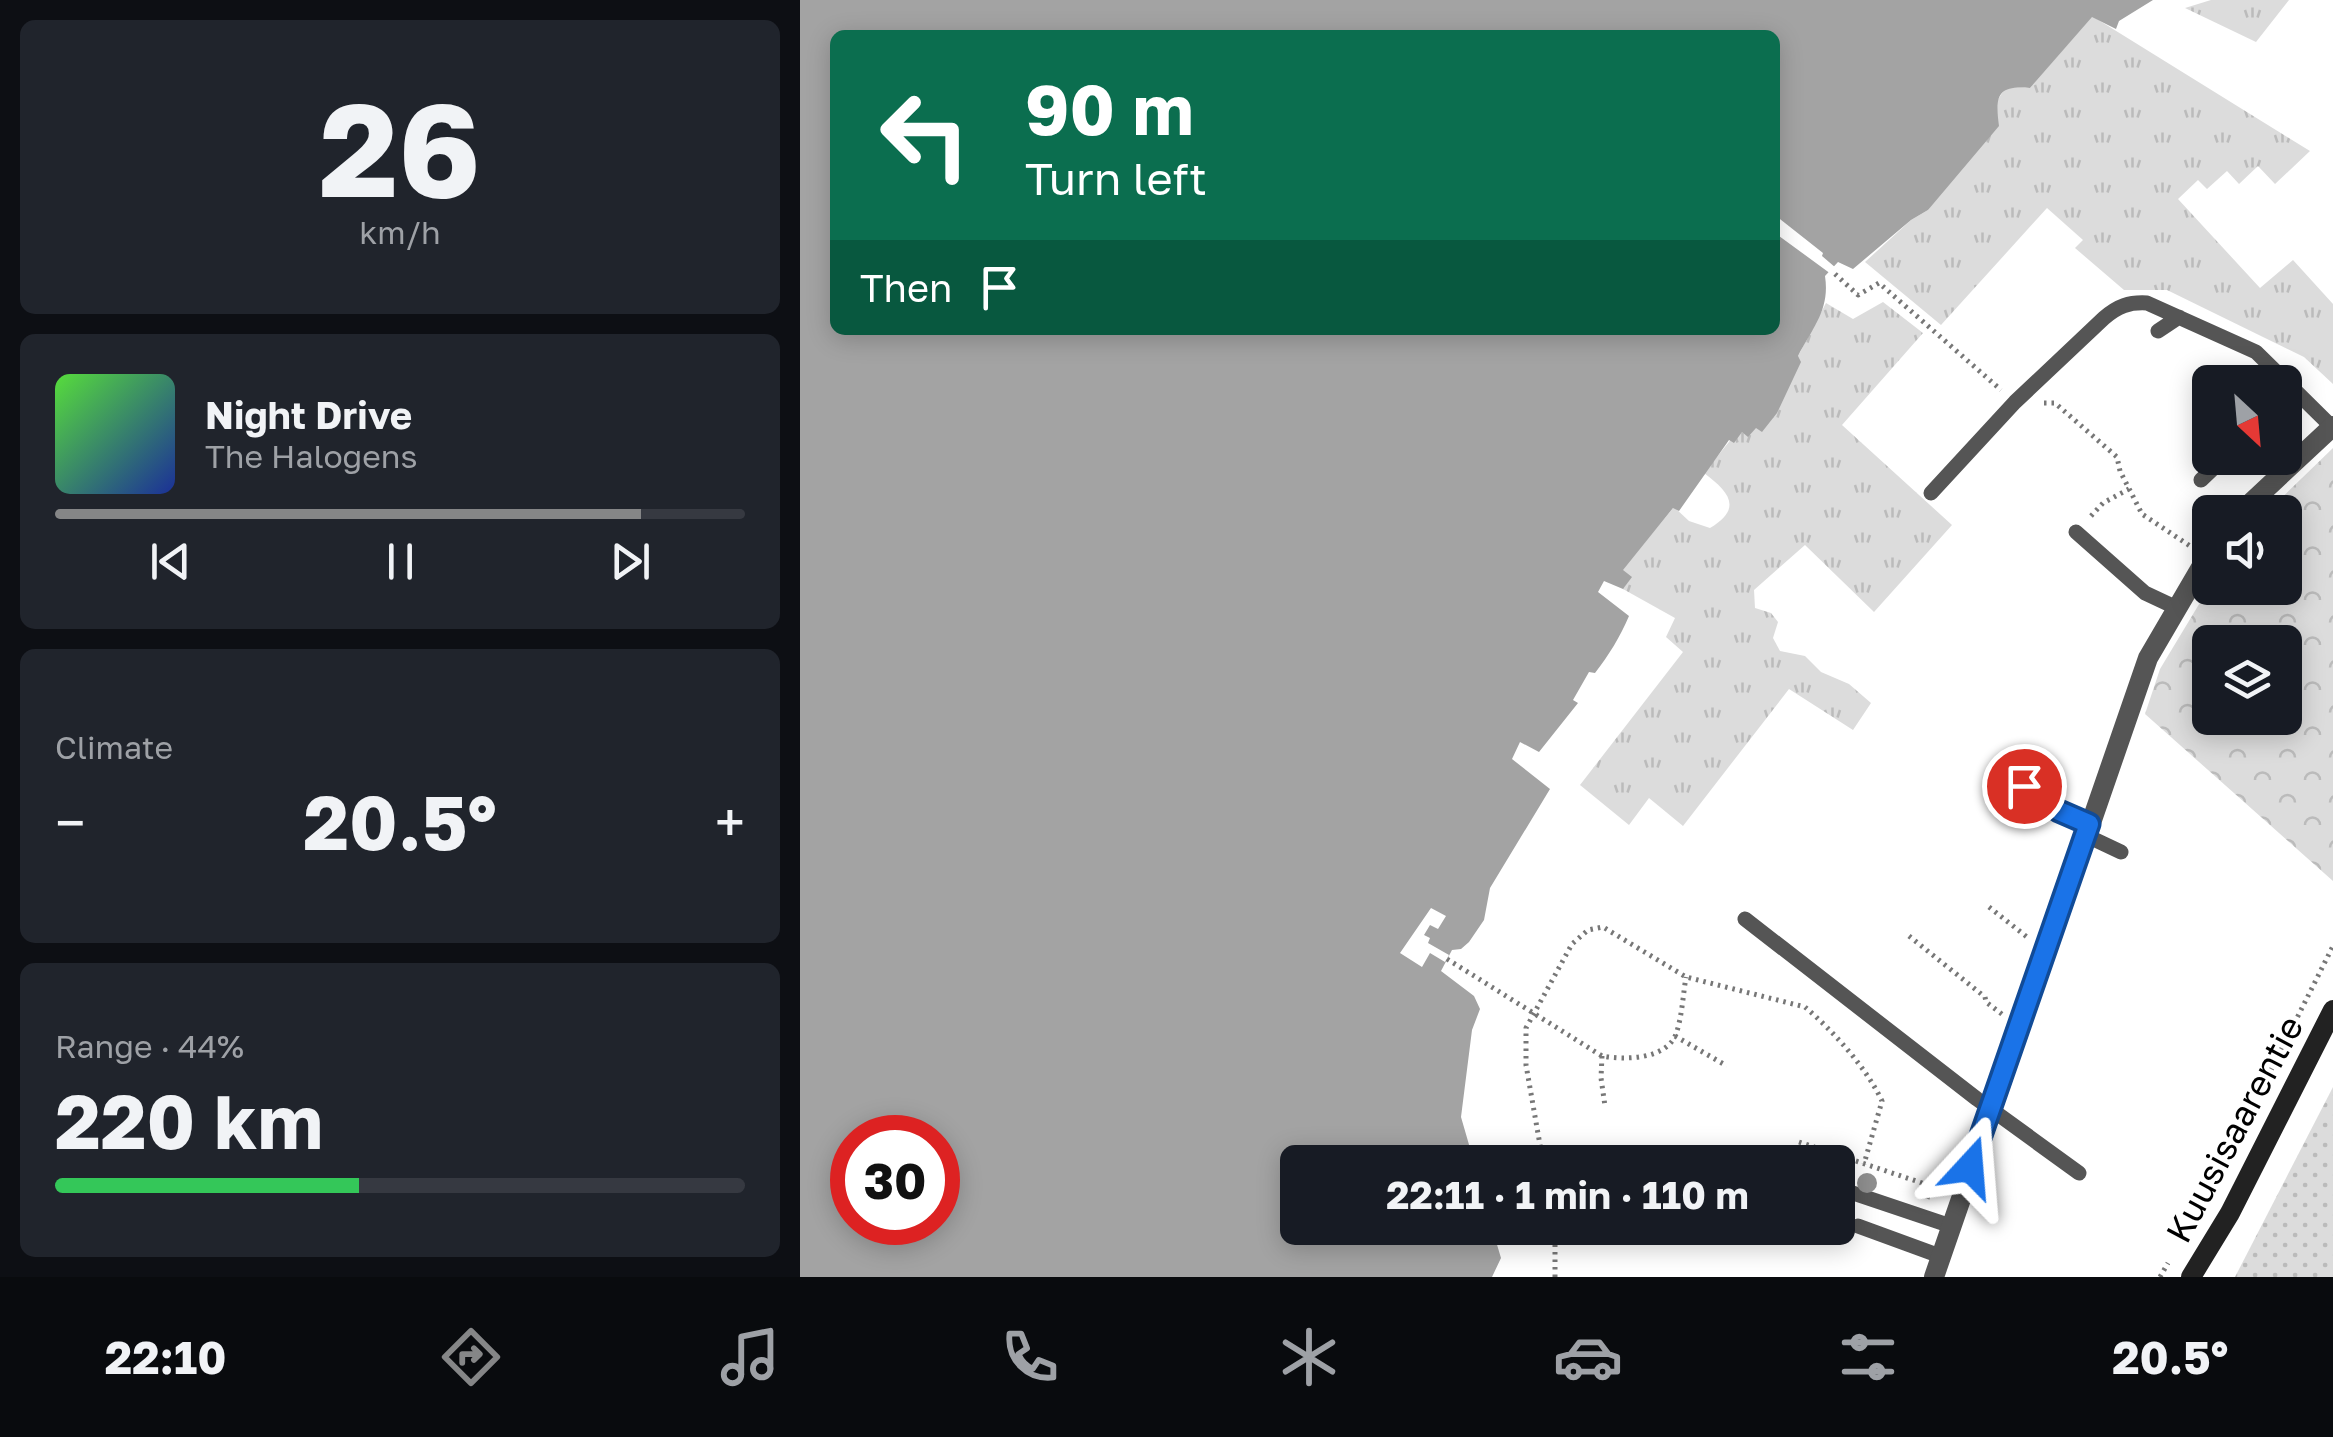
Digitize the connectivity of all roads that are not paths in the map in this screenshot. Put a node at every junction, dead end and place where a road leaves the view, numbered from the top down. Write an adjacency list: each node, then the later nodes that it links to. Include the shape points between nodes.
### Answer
1 (2178, 316): 2 (lane); 3 (lane, via 2256,352); 8 (lane, via 2147,303 2118,306)
2 (2158, 331)
3 (2267, 365)
4 (2302, 403): 5 (lane)
5 (2332, 427): 9 (street)
6 (2206, 475): 7 (lane)
7 (2201, 480)
8 (1931, 493)
9 (2260, 495)
10 (2076, 532): 12 (lane, via 2145,593)
11 (2192, 572): 12 (street)
12 (2177, 608): 14 (street, via 2148,658)
13 (2024, 786): 14 (lane)
14 (2087, 829): 15 (lane); 18 (street)
15 (2121, 852)
16 (1745, 919): 18 (lane)
17 (2333, 1010): 24 (main road, Kuusisaarentie)
18 (1990, 1109): 19 (lane); 22 (street)
19 (2079, 1173)
20 (1855, 1194): 22 (lane)
21 (1858, 1226): 23 (lane)
22 (1951, 1226): 23 (street)
23 (1937, 1267)
24 (2191, 1277)

